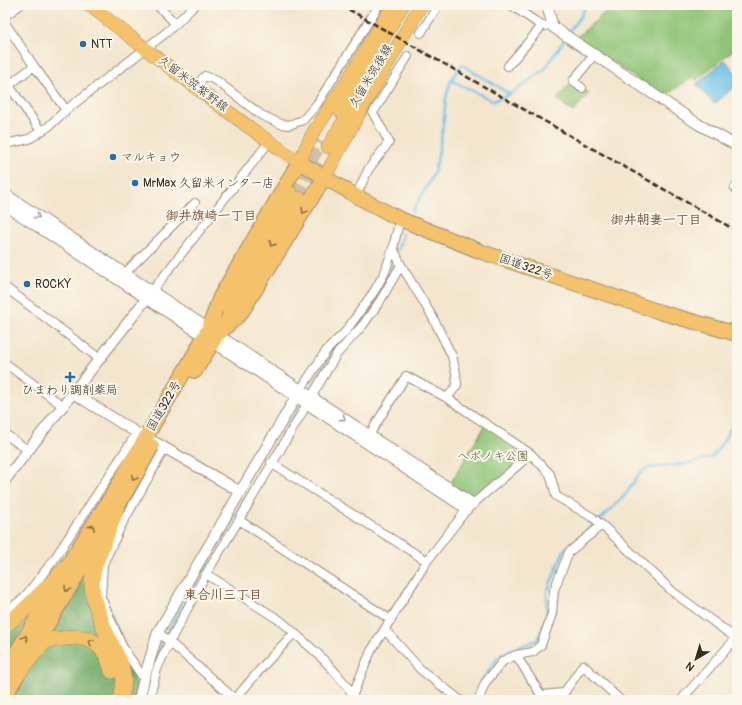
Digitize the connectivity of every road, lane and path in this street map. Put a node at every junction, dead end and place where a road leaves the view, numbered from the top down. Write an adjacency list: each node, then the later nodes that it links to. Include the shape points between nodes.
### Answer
1 (20, 5): 13 (street)
2 (89, 5): 18 (main road, 久留米筑紫野線)
3 (157, 5): 15 (street)
4 (195, 5): 15 (street)
5 (379, 5): 24 (street, via 317,104 303,120 289,125 281,124 261,115 217,80 205,76)
6 (393, 5): 31 (main road, via 314,132)
7 (403, 5): 8 (main road, 久留米筑後線, via 325,145)
8 (413, 5)
9 (422, 5): 32 (main road)
10 (438, 5): 17 (street)
11 (511, 5): 16 (street)
12 (547, 5): 16 (street)
13 (5, 16)
14 (5, 23): 21 (street)
15 (176, 24): 18 (street)
16 (552, 28): 19 (street); 22 (street)
17 (421, 33)
18 (146, 49): 24 (main road, 久留米筑紫野線); 26 (street)
19 (594, 55): 25 (street, via 573,81); 30 (street, via 698,124)
20 (408, 56): 34 (street, via 373,113 389,142 368,170)
21 (34, 66): 23 (street); 26 (street)
22 (508, 66)
23 (6, 84): 27 (street)
24 (195, 87): 28 (main road, 久留米筑紫野線)
25 (582, 88)
26 (66, 110): 27 (street)
27 (41, 131): 29 (street, via 29,139)
28 (269, 142): 31 (main road, 久留米筑紫野線); 42 (street)
29 (5, 144)
30 (737, 146)
31 (299, 162): 32 (highway, 国道322号); 44 (highway, 国道322号, via 220,297)
32 (324, 178): 34 (highway, 国道322号); 44 (highway, 国道322号, one-way to 44, via 241,313)
33 (296, 196): 44 (main road)
34 (356, 196): 37 (highway, 国道322号)
35 (6, 199): 40 (street, one-way to 40); 42 (street)
36 (196, 203): 40 (street)
37 (400, 219): 38 (street); 43 (highway, 国道322号, via 496,257 660,312)
38 (394, 248): 39 (street); 48 (street, via 376,290 346,331 326,351)
39 (401, 265): 48 (street, via 364,325 336,355); 49 (street, via 432,316 452,356 457,385)
40 (124, 274): 42 (street)
41 (5, 287): 45 (street)
42 (149, 295): 44 (street); 45 (street)
43 (737, 334)
44 (211, 336): 48 (street); 53 (highway, 国道322号)
45 (100, 359): 47 (street)
46 (5, 363): 50 (street)
47 (73, 393): 50 (street); 53 (street)
48 (304, 397): 52 (street); 56 (street); 58 (street)
49 (447, 398): 52 (street, via 406,376); 55 (street)
50 (63, 406): 54 (street)
51 (5, 434): 54 (street)
52 (367, 438): 60 (street)
53 (151, 440): 58 (street); 61 (highway, 国道322号, one-way to 61); 65 (highway, 国道322号, one-way to 53); 67 (street, via 23,599); 77 (street, via 121,526 103,564 101,597 122,646)
54 (28, 450): 57 (street)
55 (531, 454): 60 (street); 63 (street, via 550,474 556,496)
56 (271, 464): 59 (street); 64 (street)
57 (5, 480)
58 (241, 492): 59 (street); 71 (street)
59 (251, 499): 62 (street)
60 (470, 506): 64 (street)
61 (116, 511): 76 (highway, 国道322号, one-way to 76); 82 (highway, via 94,568 92,583 93,597 104,628 121,664 124,680)
62 (238, 520): 66 (street); 68 (street)
63 (602, 525): 73 (street, via 673,592); 75 (street, via 569,552 554,590 552,614 541,645 533,652)
64 (427, 561): 68 (street)
65 (65, 569): 69 (highway); 76 (highway, 国道322号, one-way to 65)
66 (206, 574): 72 (street, via 281,621); 74 (street)
67 (5, 612)
68 (391, 620): 70 (street)
69 (5, 625)
70 (385, 630): 79 (street, via 371,651); 85 (street, via 421,670)
71 (158, 632): 74 (street); 77 (street)
72 (294, 633): 79 (street, via 323,659); 80 (street)
73 (737, 638): 88 (street)
74 (170, 641): 80 (street); 84 (street, via 157,669)
75 (516, 655): 86 (street, via 503,661 485,683); 87 (street, via 541,695 564,694 583,666)
76 (11, 674): 78 (highway, 国道322号); 81 (highway, one-way to 76, via 110,661 101,647 76,636 44,642)
77 (144, 679): 83 (street)
78 (5, 696)
79 (351, 697)
80 (236, 699)
81 (113, 700)
82 (121, 700)
83 (139, 700)
84 (149, 700)
85 (460, 700)
86 (480, 700)
87 (620, 700)
88 (681, 700)

